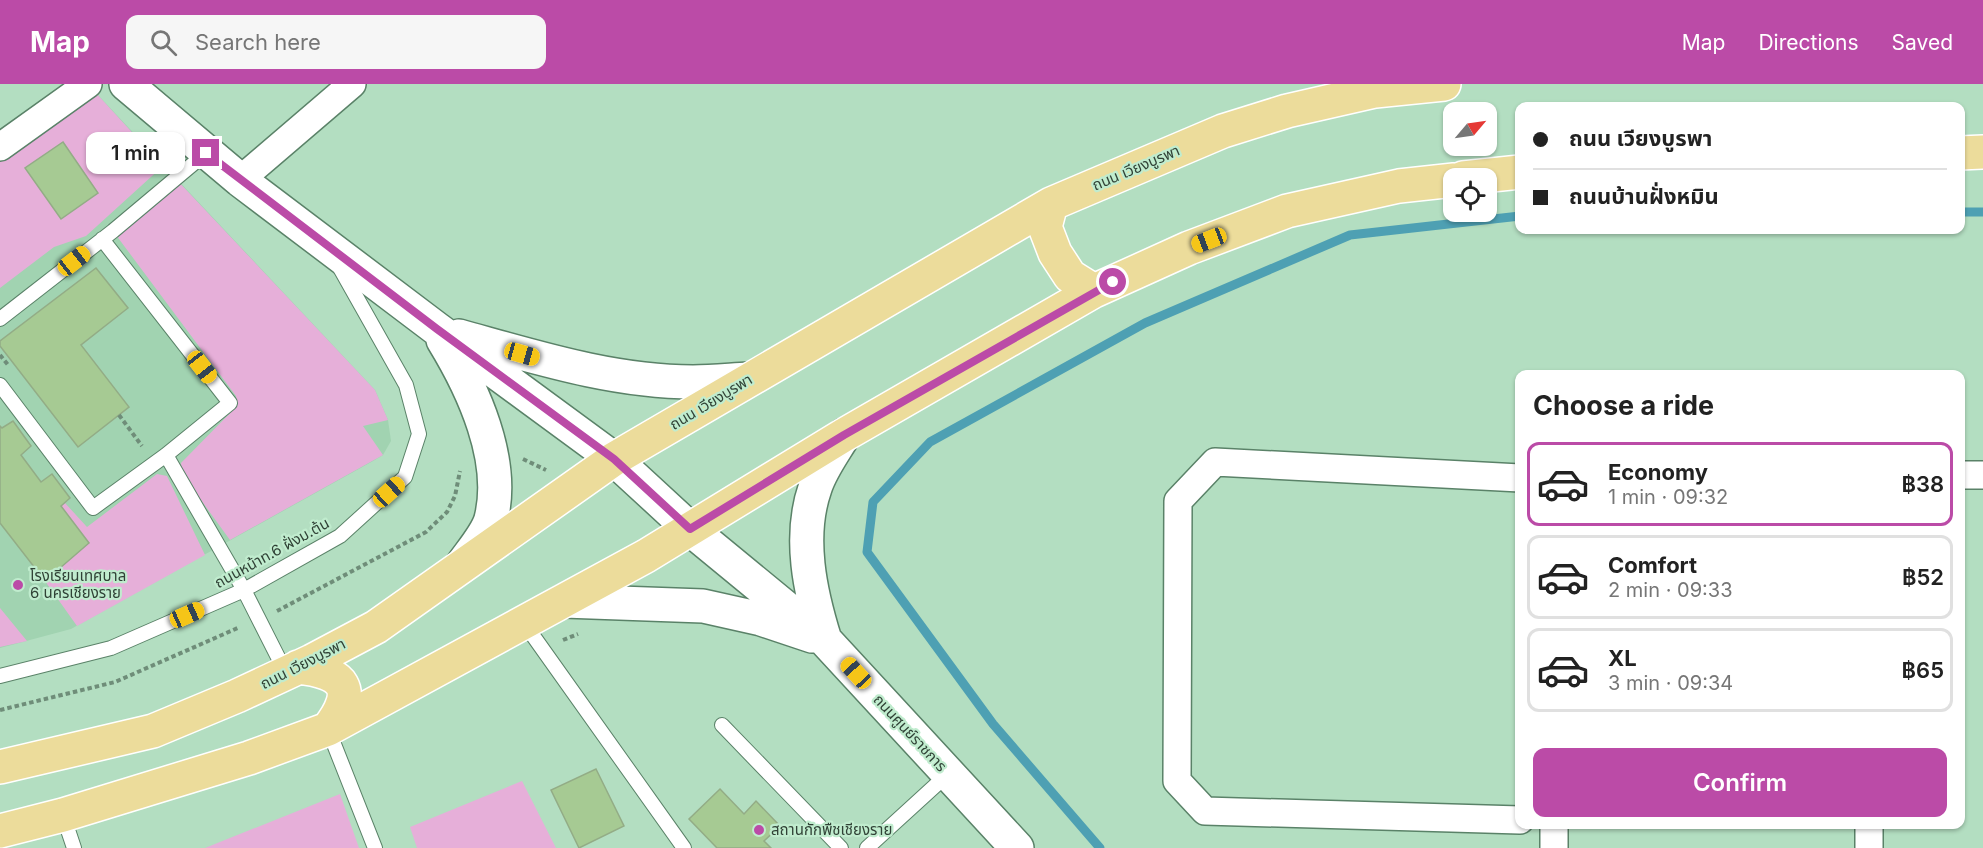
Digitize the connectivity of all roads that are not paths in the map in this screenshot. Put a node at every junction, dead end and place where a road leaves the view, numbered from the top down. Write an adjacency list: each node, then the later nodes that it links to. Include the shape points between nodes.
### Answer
1 (88, 84): 5 (street)
2 (126, 84): 7 (street, ถนนศูนย์ราชการ)
3 (352, 84): 11 (street)
4 (1444, 84): 13 (main road, ถนน เวียงบูรพา, via 1375,91 1287,111 1223,131)
5 (0, 147)
6 (1983, 152): 8 (main road)
7 (206, 153): 11 (street, ถนนศูนย์ราชการ); 14 (lane)
8 (1965, 153)
9 (1515, 173): 10 (main road)
10 (1497, 174)
11 (240, 180): 15 (street, ถนนศูนย์ราชการ)
12 (1443, 181): 16 (main road, via 1399,186 1287,212 1190,248)
13 (1051, 204): 16 (main road, via 1045,227 1055,253 1070,276); 19 (main road, ถนน เวียงบูรพา)
14 (102, 239): 17 (lane); 22 (lane, via 230,403)
15 (329, 248): 18 (street, ถนนศูนย์ราชการ); 29 (lane, ถนนหน้าท.6 ฝั่งม.ต้น, via 406,385 418,434 405,477 373,507 340,536)
16 (1094, 291): 21 (main road)
17 (0, 319)
18 (437, 329): 19 (street, via 541,359 615,375 693,382); 23 (street, ถนนศูนย์ราชการ); 28 (street, via 462,371 487,441 495,483 491,520)
19 (749, 379): 23 (main road, ถนน เวียงบูรพา)
20 (0, 385): 22 (lane, via 93,508)
21 (844, 435): 27 (main road); 32 (street, via 815,487 808,519 812,599)
22 (161, 459): 29 (lane)
23 (614, 459): 27 (street, ถนนศูนย์ราชการ); 28 (main road, ถนน เวียงบูรพา)
24 (1965, 475): 25 (street)
25 (1983, 475)
26 (1515, 477): 40 (street, via 1215,462 1178,501 1178,781 1205,811)
27 (690, 529): 30 (main road); 32 (street, ถนนศูนย์ราชการ)
28 (462, 565): 33 (main road, ถนน เวียงบูรพา, via 376,627)
29 (244, 590): 33 (lane); 34 (lane, ถนนหน้าท.6 ฝั่งม.ต้น, via 111,648)
30 (564, 601): 31 (main road); 32 (street, via 703,606 761,619)
31 (524, 623): 36 (main road); 46 (lane)
32 (825, 640): 38 (street, ถนนศูนย์ราชการ)
33 (292, 670): 36 (main road, via 322,670 342,685 345,700); 37 (main road, ถนน เวียงบูรพา, via 153,730)
34 (0, 676)
35 (722, 724): 47 (lane)
36 (328, 729): 39 (main road, via 249,758); 45 (lane)
37 (0, 767)
38 (948, 774): 48 (lane); 49 (street, ถนนศูนย์ราชการ)
39 (63, 815): 43 (main road); 44 (lane)
40 (1515, 820)
41 (1554, 829): 50 (street)
42 (1869, 829): 51 (street)
43 (0, 831)
44 (74, 848)
45 (375, 848)
46 (684, 848)
47 (841, 848)
48 (867, 848)
49 (1017, 848)
50 (1554, 848)
51 (1869, 848)

